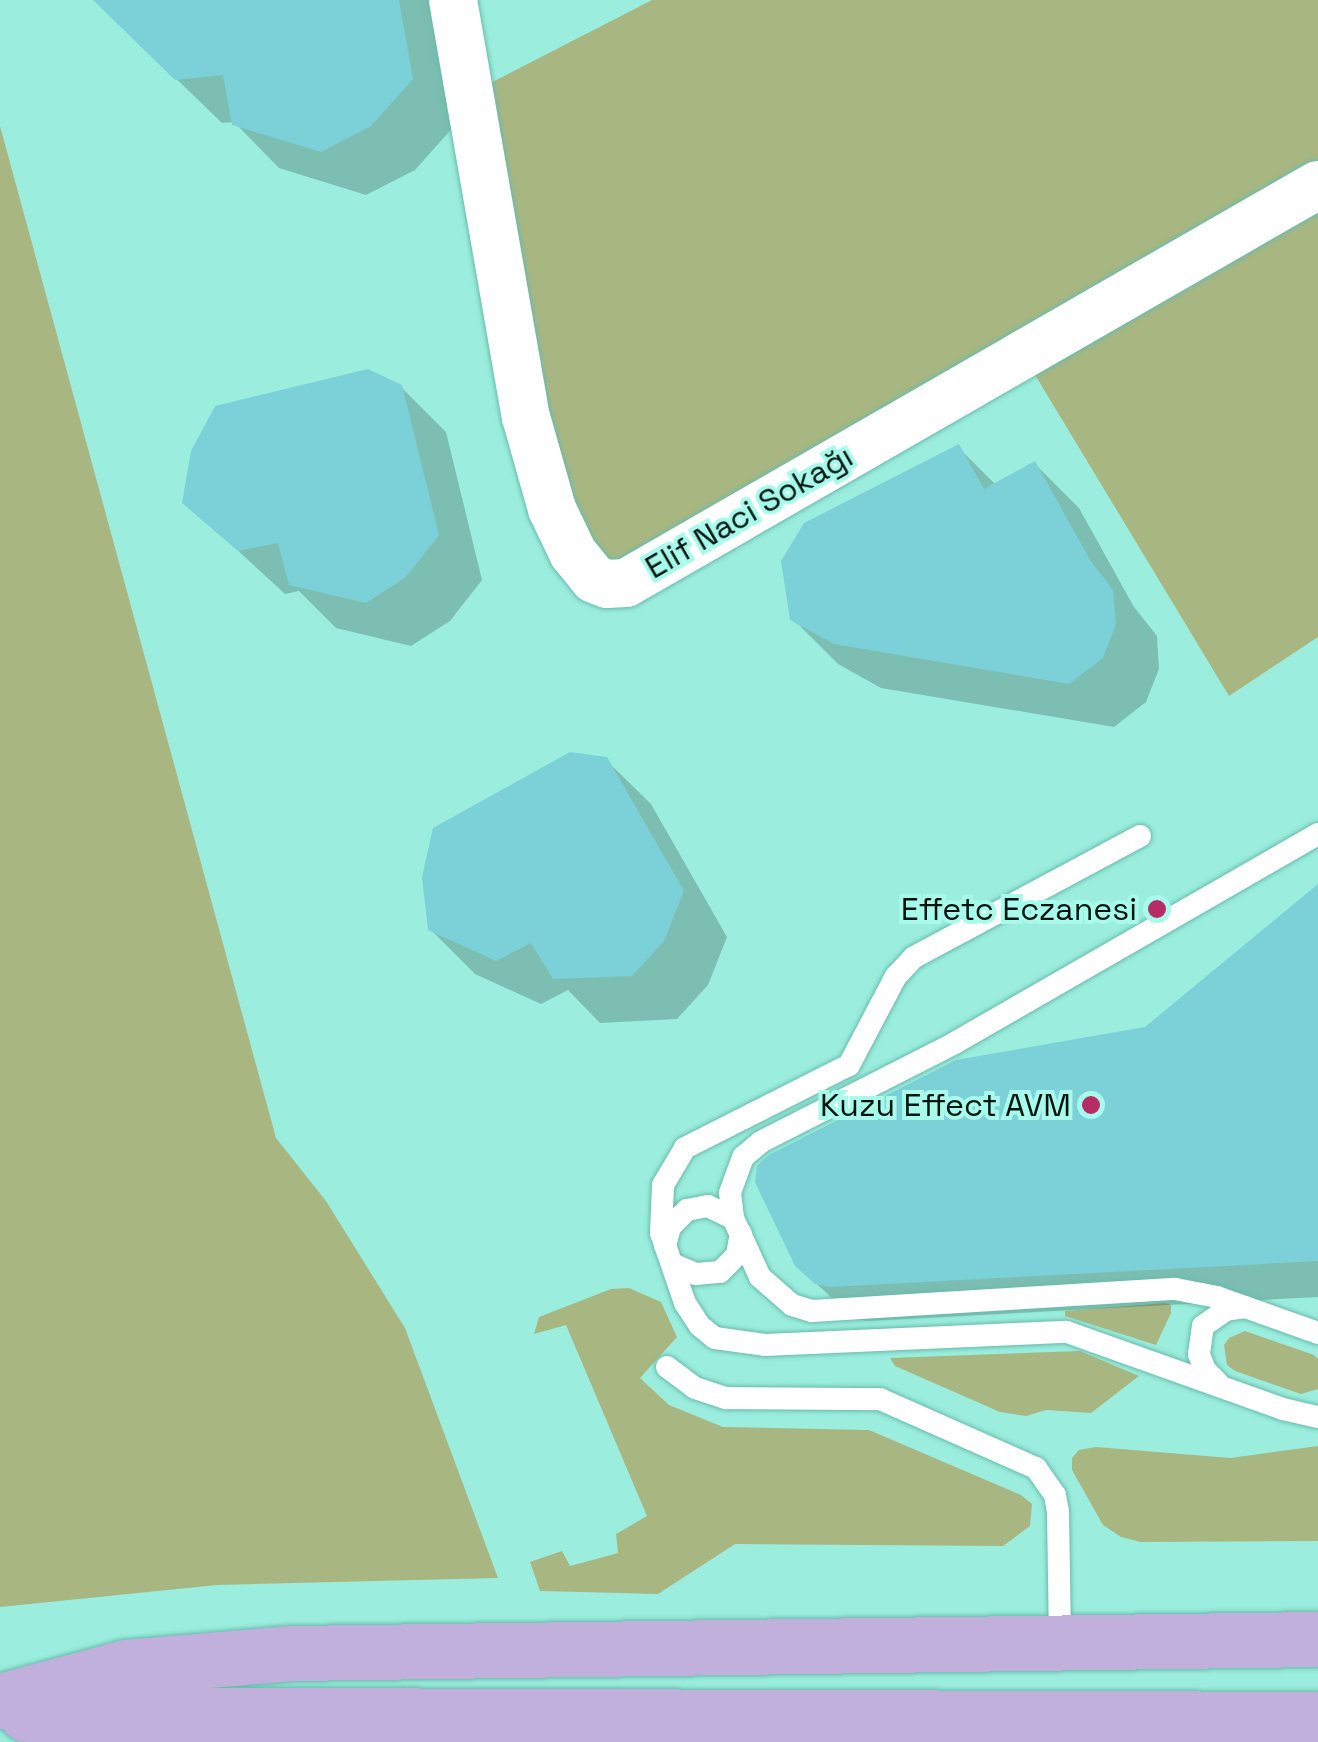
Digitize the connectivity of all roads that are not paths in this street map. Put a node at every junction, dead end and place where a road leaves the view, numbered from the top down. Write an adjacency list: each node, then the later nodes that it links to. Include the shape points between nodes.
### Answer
1 (453, 0): 2 (street, Elif Naci Sokağı, via 526,417 552,509 573,554 607,584 626,583)
2 (1318, 185)
3 (1318, 834): 5 (lane, via 954,1044 760,1142 734,1173 730,1193)
4 (1140, 836): 6 (lane, via 914,956 896,976 849,1065 685,1148 664,1185 659,1212)
5 (737, 1226): 6 (lane, via 708,1206 687,1210 670,1227); 6 (lane, via 737,1256 720,1272 696,1274); 7 (lane, via 774,1293 812,1311 1176,1289)
6 (669, 1255): 10 (lane, via 700,1326 737,1343 1057,1331)
7 (1245, 1307): 8 (lane); 10 (lane, via 1226,1310 1203,1326 1199,1354)
8 (1318, 1333)
9 (667, 1367): 13 (lane, via 695,1388 726,1398 880,1399 1036,1468 1056,1495)
10 (1220, 1386): 11 (lane)
11 (1318, 1417)
12 (1318, 1639): 13 (main road)
13 (1060, 1641): 14 (main road, via 291,1653 125,1667)
14 (0, 1700)
15 (0, 1715): 16 (main road)
16 (1318, 1719)

